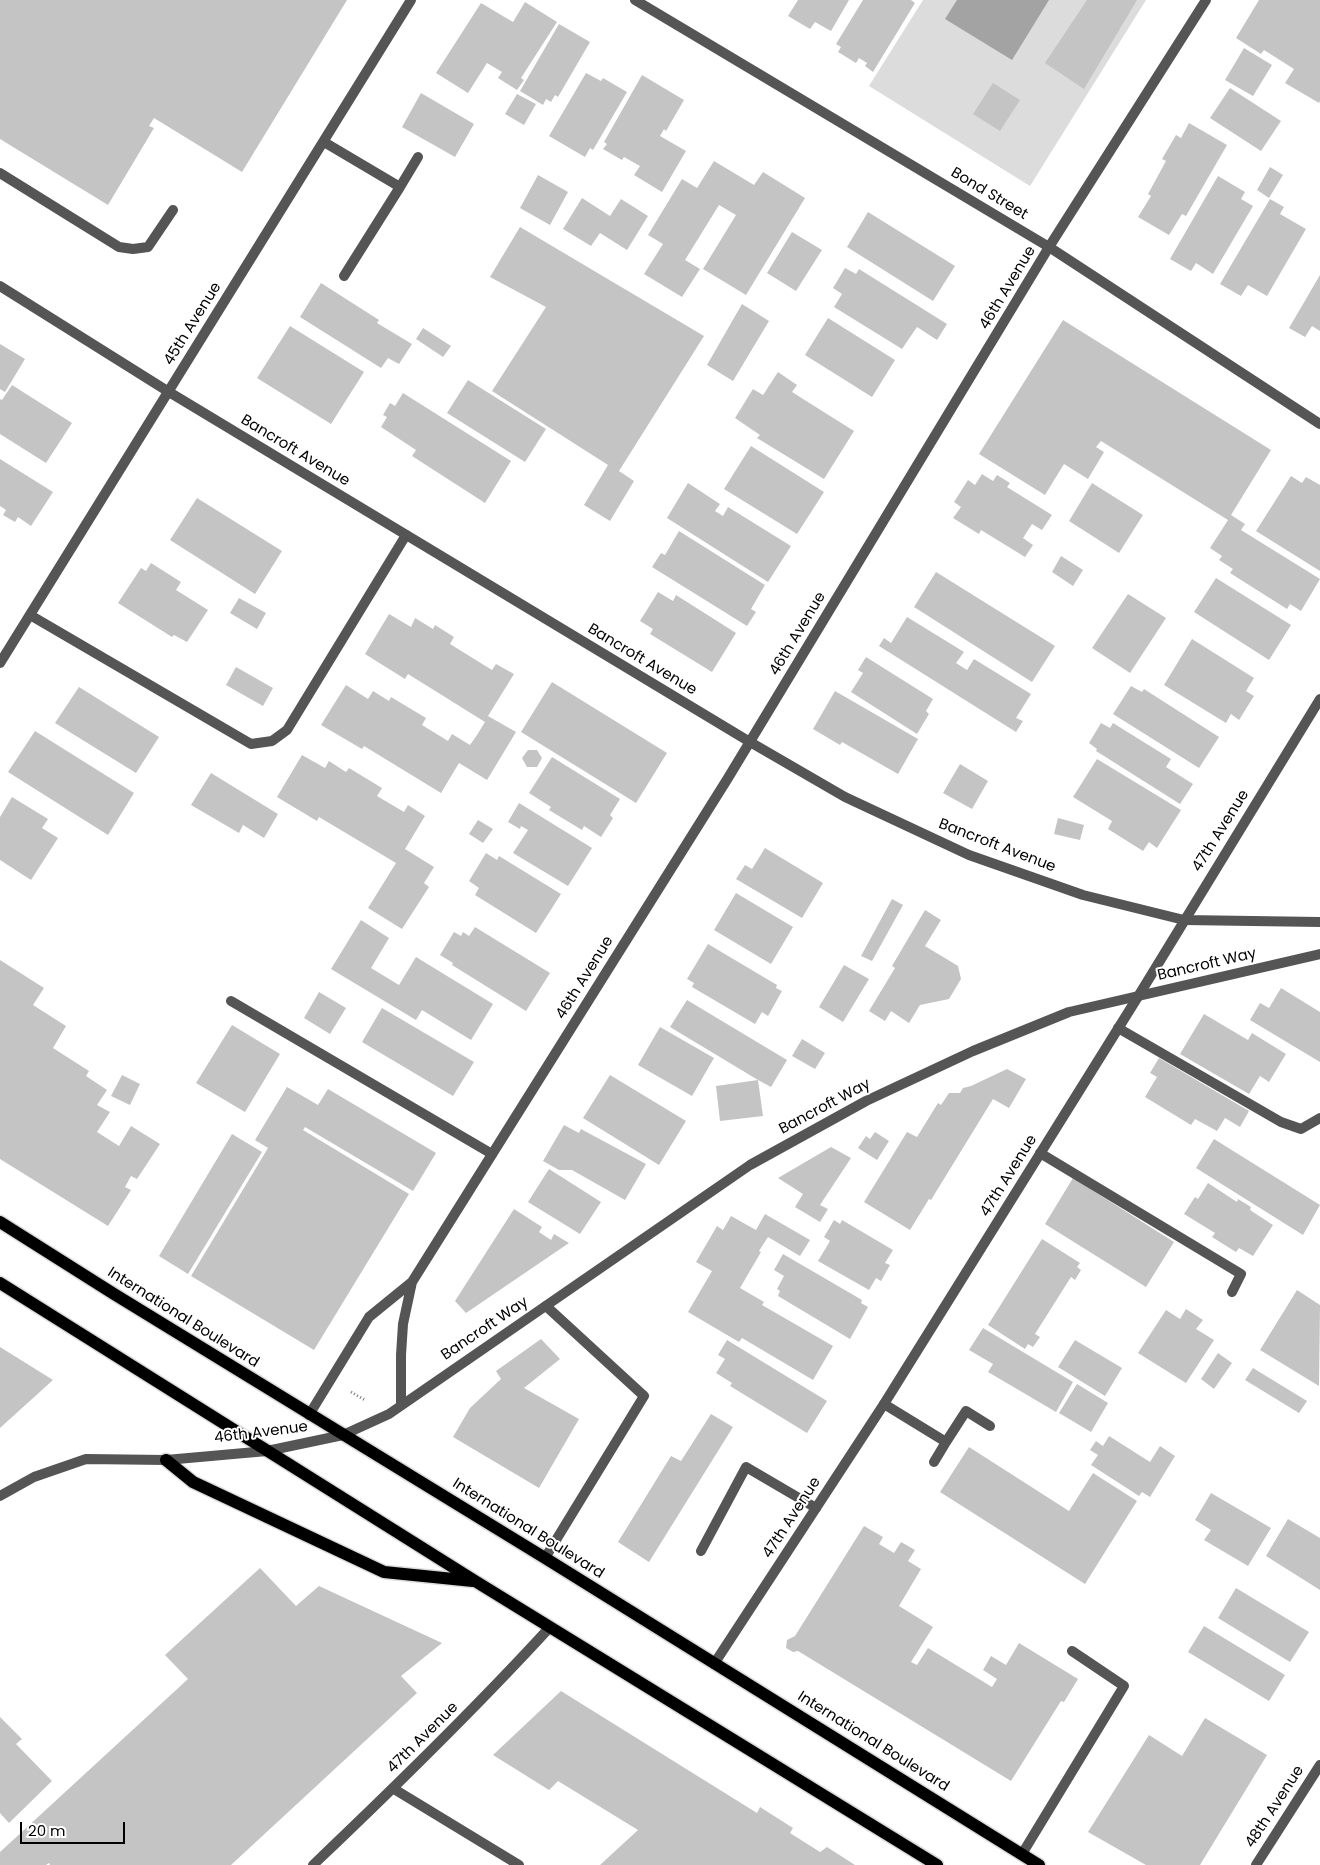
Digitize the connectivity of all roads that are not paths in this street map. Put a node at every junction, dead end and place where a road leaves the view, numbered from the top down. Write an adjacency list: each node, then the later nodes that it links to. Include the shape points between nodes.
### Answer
1 (411, 0): 4 (street, 45th Avenue)
2 (635, 0): 9 (street, Bond Street)
3 (1206, 0): 9 (street, 46th Avenue)
4 (324, 142): 7 (street); 12 (street, 45th Avenue)
5 (418, 157): 7 (street)
6 (0, 173): 8 (street, via 119,247 148,247)
7 (400, 186): 10 (street)
8 (173, 210)
9 (1049, 247): 13 (street, Bond Street); 18 (street, 46th Avenue)
10 (344, 276)
11 (0, 286): 12 (street, Bancroft Avenue)
12 (168, 392): 14 (street, Bancroft Avenue); 15 (street, 45th Avenue)
13 (1320, 424)
14 (406, 535): 15 (street, via 287,730 272,741 251,744); 18 (street, Bancroft Avenue)
15 (30, 615): 16 (street, 45th Avenue)
16 (0, 663)
17 (1320, 699): 19 (street, 47th Avenue)
18 (750, 742): 19 (street, Bancroft Avenue, via 844,797 969,855 1083,895); 27 (street, 46th Avenue)
19 (1184, 920): 20 (street, Bancroft Avenue); 22 (street, 47th Avenue)
20 (1320, 922)
21 (1320, 954): 22 (street, Bancroft Way)
22 (1139, 995): 24 (street, 47th Avenue); 32 (street, Bancroft Way, via 1069,1012 973,1051 866,1101 750,1165)
23 (232, 1001): 27 (street)
24 (1118, 1028): 25 (street, via 1280,1122 1301,1129); 26 (street, 47th Avenue)
25 (1320, 1118)
26 (1040, 1153): 31 (street, via 1241,1274); 33 (street, 47th Avenue)
27 (492, 1154): 29 (street, 46th Avenue)
28 (0, 1222): 35 (main road, International Boulevard)
29 (412, 1282): 34 (street, 46th Avenue, via 403,1324); 35 (street, 46th Avenue, via 369,1317)
30 (0, 1283): 39 (main road)
31 (1232, 1292)
32 (546, 1306): 34 (street, Bancroft Way); 45 (street, via 644,1396)
33 (884, 1404): 38 (street); 43 (street, 47th Avenue)
34 (401, 1405): 37 (street, 46th Avenue)
35 (309, 1415): 37 (main road, International Boulevard)
36 (990, 1426): 38 (street, via 966,1411)
37 (343, 1435): 39 (street, 46th Avenue); 45 (main road, International Boulevard)
38 (946, 1442): 41 (street)
39 (267, 1451): 40 (street, 46th Avenue); 46 (main road)
40 (166, 1460): 42 (street, 46th Avenue, via 86,1459 34,1477); 46 (main road, via 194,1482 384,1572)
41 (934, 1462)
42 (0, 1496)
43 (816, 1508): 44 (street, via 746,1467); 49 (street, 47th Avenue)
44 (700, 1551)
45 (544, 1558): 49 (main road, International Boulevard)
46 (475, 1581): 47 (main road)
47 (550, 1627): 51 (street, 47th Avenue); 55 (main road)
48 (1072, 1651): 52 (street, via 1124,1686)
49 (714, 1664): 52 (main road, International Boulevard)
50 (1320, 1765): 57 (street, 48th Avenue)
51 (394, 1788): 53 (street, 47th Avenue); 54 (street)
52 (1022, 1854): 56 (main road, International Boulevard)
53 (312, 1865)
54 (519, 1865)
55 (937, 1865)
56 (1039, 1865)
57 (1256, 1865)

